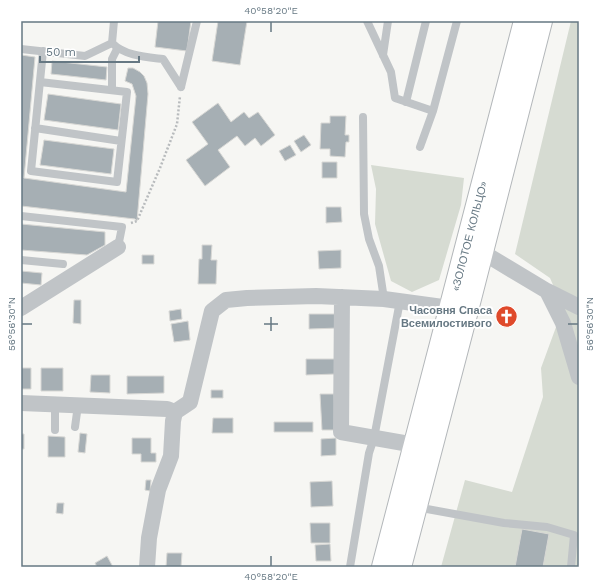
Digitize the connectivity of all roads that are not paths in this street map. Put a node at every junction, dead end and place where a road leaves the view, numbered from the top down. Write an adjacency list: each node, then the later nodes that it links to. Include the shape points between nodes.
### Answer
1 (114, 21): 9 (lane)
2 (197, 21): 9 (lane, via 181,87 163,59 137,56)
3 (367, 21): 12 (lane)
4 (388, 21): 12 (lane)
5 (426, 21): 15 (lane)
6 (457, 21): 16 (lane)
7 (525, 21): 30 (highway, «ЗОЛОТОЕ КОЛЬЦО»)
8 (541, 21): 23 (highway, «ЗОЛОТОЕ КОЛЬЦО»)
9 (114, 46): 11 (lane, via 85,56); 14 (lane)
10 (21, 50): 11 (lane)
11 (43, 51): 13 (lane)
12 (383, 54): 15 (lane, via 391,72 395,98)
13 (40, 82): 14 (lane); 18 (lane)
14 (112, 90): 19 (lane, via 127,92)
15 (406, 102): 16 (lane)
16 (433, 111): 20 (lane)
17 (363, 117): 28 (lane, via 364,214 369,239)
18 (35, 128): 19 (lane); 19 (lane, via 31,171 117,182)
19 (121, 141)
20 (420, 147)
21 (21, 216): 22 (lane, via 122,227)
22 (118, 247): 29 (street)
23 (482, 252): 26 (street); 41 (highway, «ЗОЛОТОЕ КОЛЬЦО»)
24 (21, 260): 25 (lane)
25 (63, 264)
26 (547, 292): 31 (street); 32 (street, via 563,323)
27 (342, 298): 28 (street); 36 (street, via 316,296 226,300 212,311 190,402); 39 (street, via 341,432)
28 (392, 300): 30 (street); 39 (lane)
29 (21, 308)
30 (450, 308): 40 (highway, «ЗОЛОТОЕ КОЛЬЦО»)
31 (579, 308)
32 (579, 377)
33 (21, 403): 34 (street)
34 (55, 403): 35 (street); 38 (lane)
35 (78, 405): 36 (street, via 167,409); 37 (lane)
36 (175, 412): 42 (street, via 171,456 158,490 149,538)
37 (75, 427)
38 (55, 430)
39 (374, 438): 40 (street); 43 (lane, via 369,453)
40 (415, 446): 44 (highway, «ЗОЛОТОЕ КОЛЬЦО»)
41 (415, 507): 45 (highway, «ЗОЛОТОЕ КОЛЬЦО»); 46 (lane, via 504,523 547,527 574,535)
42 (147, 567)
43 (350, 567)
44 (383, 567)
45 (400, 567)
46 (571, 567)

